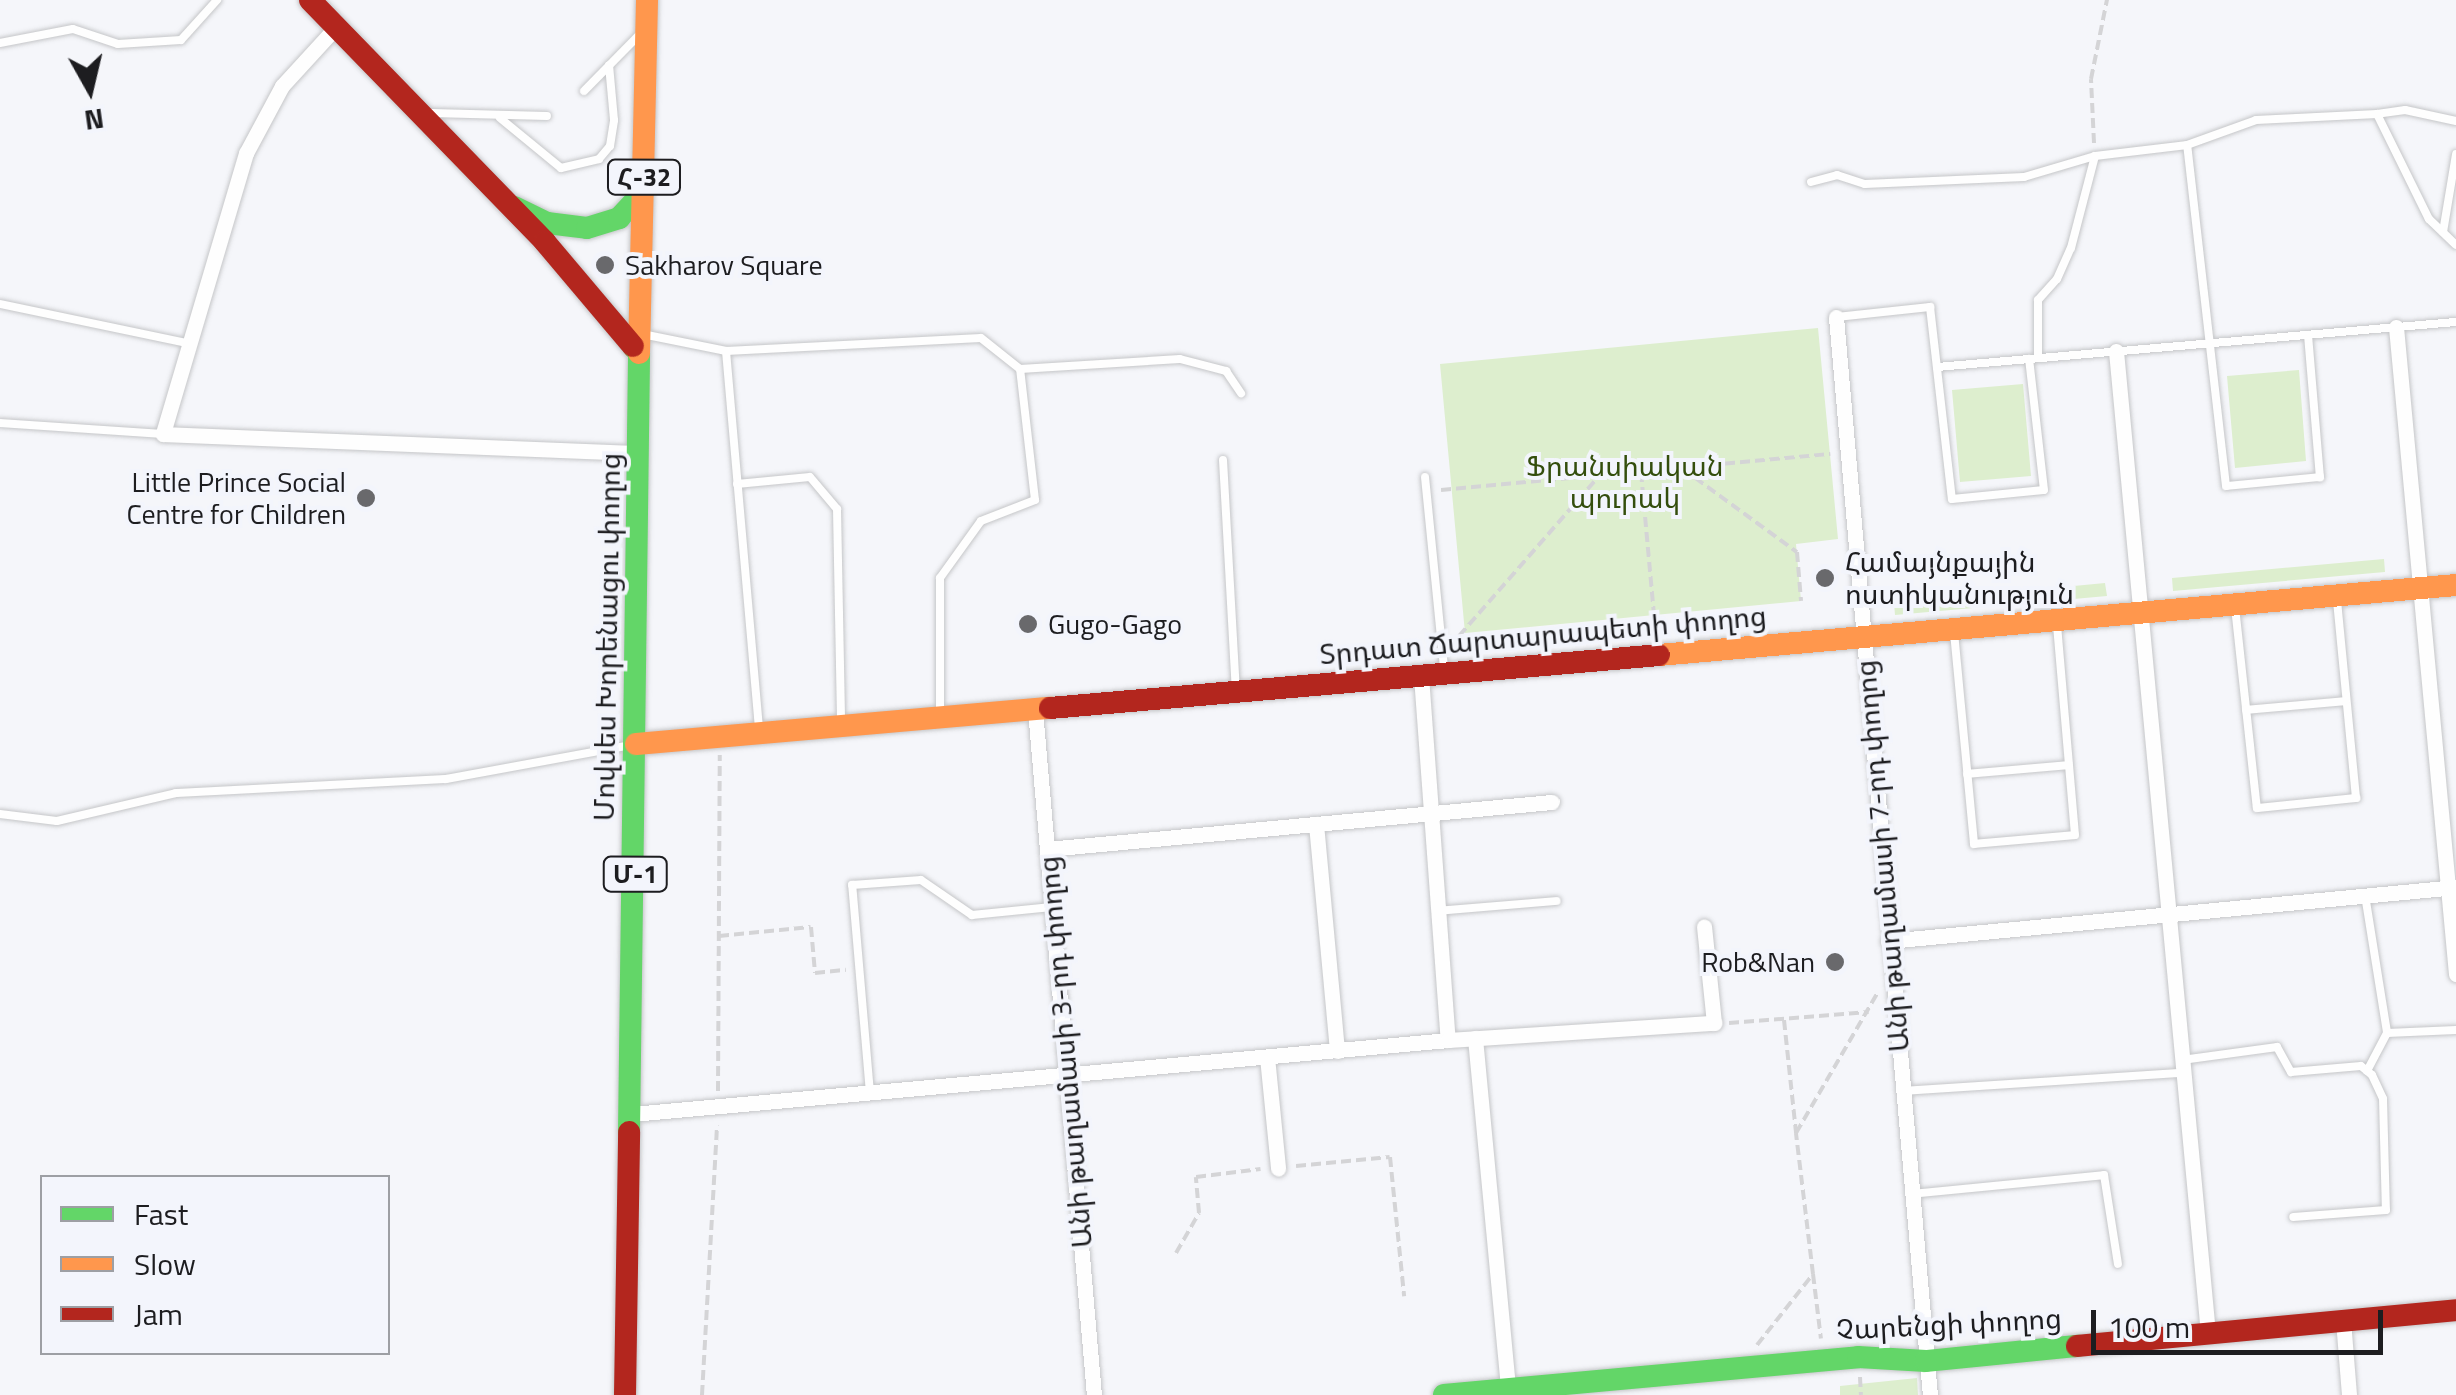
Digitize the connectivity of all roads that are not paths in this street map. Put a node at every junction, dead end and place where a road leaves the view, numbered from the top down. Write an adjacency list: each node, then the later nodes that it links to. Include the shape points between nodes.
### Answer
1 (217, 0): 6 (lane, via 182,40 118,44 73,28)
2 (310, 0): 4 (main road)
3 (647, 0): 5 (main road, Մովսես Խորենացու փողոց / Հ-32)
4 (336, 27): 9 (main road); 26 (street, via 282,86 246,153)
5 (647, 28): 7 (lane); 18 (main road, Մովսես Խորենացու փողոց / Հ-32)
6 (0, 42)
7 (610, 65): 8 (lane); 12 (lane, via 614,120 610,146 599,159 561,168 520,142)
8 (584, 92)
9 (418, 112): 12 (lane); 19 (main road)
10 (2377, 114): 13 (lane, via 2405,110); 14 (lane, via 2256,120); 20 (lane, via 2428,219)
11 (547, 116): 12 (lane)
12 (500, 118)
13 (2456, 120)
14 (2188, 145): 16 (lane); 28 (lane)
15 (2456, 154): 20 (lane, via 2440,228)
16 (2094, 156): 17 (lane, via 2024,177 1865,184 1837,175); 31 (lane, via 2058,279 2038,300)
17 (1811, 182)
18 (643, 192): 19 (main road, via 619,218 588,228 547,223); 27 (main road, Մովսես Խորենացու փողոց / Հ-32)
19 (506, 202): 27 (main road)
20 (2455, 247)
21 (0, 304): 26 (lane)
22 (1836, 316): 32 (lane, via 1930,307); 48 (street, Անի թաղամասի 7-րդ փողոց)
23 (2456, 322): 24 (lane)
24 (2396, 327): 25 (lane); 42 (street)
25 (2308, 335): 28 (lane); 28 (lane, via 2320,476 2226,486)
26 (187, 343): 36 (street)
27 (640, 343): 29 (lane); 37 (main road, Մովսես Խորենացու փողոց / Մ-1)
28 (2212, 343): 30 (lane)
29 (726, 351): 33 (lane, via 982,338); 40 (lane)
30 (2116, 352): 31 (lane); 45 (street)
31 (2034, 359): 32 (lane); 32 (lane, via 2044,490 1952,499)
32 (1936, 367)
33 (1020, 369): 34 (lane, via 1180,358 1226,371); 54 (lane, via 1034,500 980,521 940,578)
34 (1241, 393)
35 (0, 423): 36 (lane)
36 (163, 434): 37 (street)
37 (640, 452): 57 (main road, Մովսես Խորենացու փողոց / Մ-1)
38 (1223, 460): 50 (lane)
39 (1425, 476): 49 (lane)
40 (737, 484): 55 (lane, via 810,477 837,508); 56 (lane)
41 (2456, 585): 42 (main road, Տրդատ Ճարտարապետի փողոց)
42 (2416, 589): 43 (main road, Տրդատ Ճարտարապետի փողոց); 65 (street)
43 (2337, 596): 44 (main road, Տրդատ Ճարտարապետի փողոց); 51 (lane)
44 (2234, 604): 45 (main road, Տրդատ Ճարտարապետի փողոց); 53 (lane)
45 (2139, 613): 46 (main road, Տրդատ Ճարտարապետի փողոց); 70 (street)
46 (2057, 620): 47 (main road, Տրդատ Ճարտարապետի փողոց); 58 (lane)
47 (1954, 629): 48 (main road, Տրդատ Ճարտարապետի փողոց); 59 (lane)
48 (1864, 637): 49 (main road, Տրդատ Ճարտարապետի փողոց); 72 (street, Անի թաղամասի 7-րդ փողոց)
49 (1433, 675): 50 (main road, Տրդատ Ճարտարապետի փողոց); 61 (street)
50 (1236, 692): 52 (main road, Տրդատ Ճարտարապետի փողոց)
51 (2346, 701): 53 (lane); 53 (lane, via 2356,798 2257,808)
52 (1036, 710): 54 (main road, Տրդատ Ճարտարապետի փողոց); 64 (street, Անի թաղամասի 3-րդ փողոց)
53 (2246, 710)
54 (940, 718): 55 (main road, Տրդատ Ճարտարապետի փողոց)
55 (841, 726): 56 (main road, Տրդատ Ճարտարապետի փողոց)
56 (759, 734): 57 (main road, Տրդատ Ճարտարապետի փողոց)
57 (636, 744): 62 (lane, via 446,779 176,792 57,821); 85 (main road, Մովսես Խորենացու փողոց / Մ-1)
58 (2069, 766): 59 (lane); 59 (lane, via 2075,834 1974,844)
59 (1967, 774)
60 (1552, 802): 61 (street)
61 (1432, 813): 63 (street); 69 (street)
62 (0, 814)
63 (1316, 824): 64 (street); 78 (street)
64 (1047, 848): 68 (street, Անի թաղամասի 3-րդ փողոց)
65 (2450, 887): 66 (street); 73 (street)
66 (2365, 895): 70 (street); 75 (lane)
67 (1557, 902): 69 (lane)
68 (1052, 907): 82 (street, Անի թաղամասի 3-րդ փողոց); 84 (lane, via 972,915 921,880 852,884)
69 (1437, 911): 77 (street)
70 (2167, 914): 72 (street); 80 (street)
71 (1704, 927): 76 (street, via 1714,1023)
72 (1888, 940): 83 (street, Անի թաղամասի 7-րդ փողոց)
73 (2456, 974)
74 (2456, 1030): 75 (lane)
75 (2387, 1033): 81 (lane)
76 (1475, 1038): 77 (street); 94 (street)
77 (1448, 1040): 78 (street)
78 (1338, 1050): 79 (street)
79 (1268, 1057): 82 (street); 86 (street)
80 (2182, 1066): 81 (lane, via 2277,1047 2291,1072 2361,1066); 83 (lane); 92 (street)
81 (2367, 1072): 88 (lane, via 2383,1100 2386,1210)
82 (1066, 1076): 84 (street); 96 (street, Անի թաղամասի 3-րդ փողոց)
83 (1902, 1091): 87 (street, Անի թաղամասի 7-րդ փողոց)
84 (870, 1093): 85 (street)
85 (632, 1114): 95 (main road, Մովսես Խորենացու փողոց / Մ-1)
86 (1278, 1168)
87 (1911, 1194): 89 (lane, via 2104,1175); 93 (street, Անի թաղամասի 7-րդ փողոց)
88 (2294, 1218)
89 (2118, 1264)
90 (2456, 1310): 91 (main road, Չարենցի փողոց)
91 (2342, 1320): 92 (main road, Չարենցի փողոց); 99 (street)
92 (2208, 1334): 93 (main road, Չարենցի փողոց)
93 (1926, 1361): 94 (main road, Չարենցի փողոց, via 1824,1361); 98 (street, Անի թաղամասի 7-րդ փողոց)
94 (1508, 1392): 97 (main road, Չարենցի փողոց)
95 (625, 1395)
96 (1094, 1395)
97 (1444, 1395)
98 (1930, 1395)
99 (2349, 1395)

